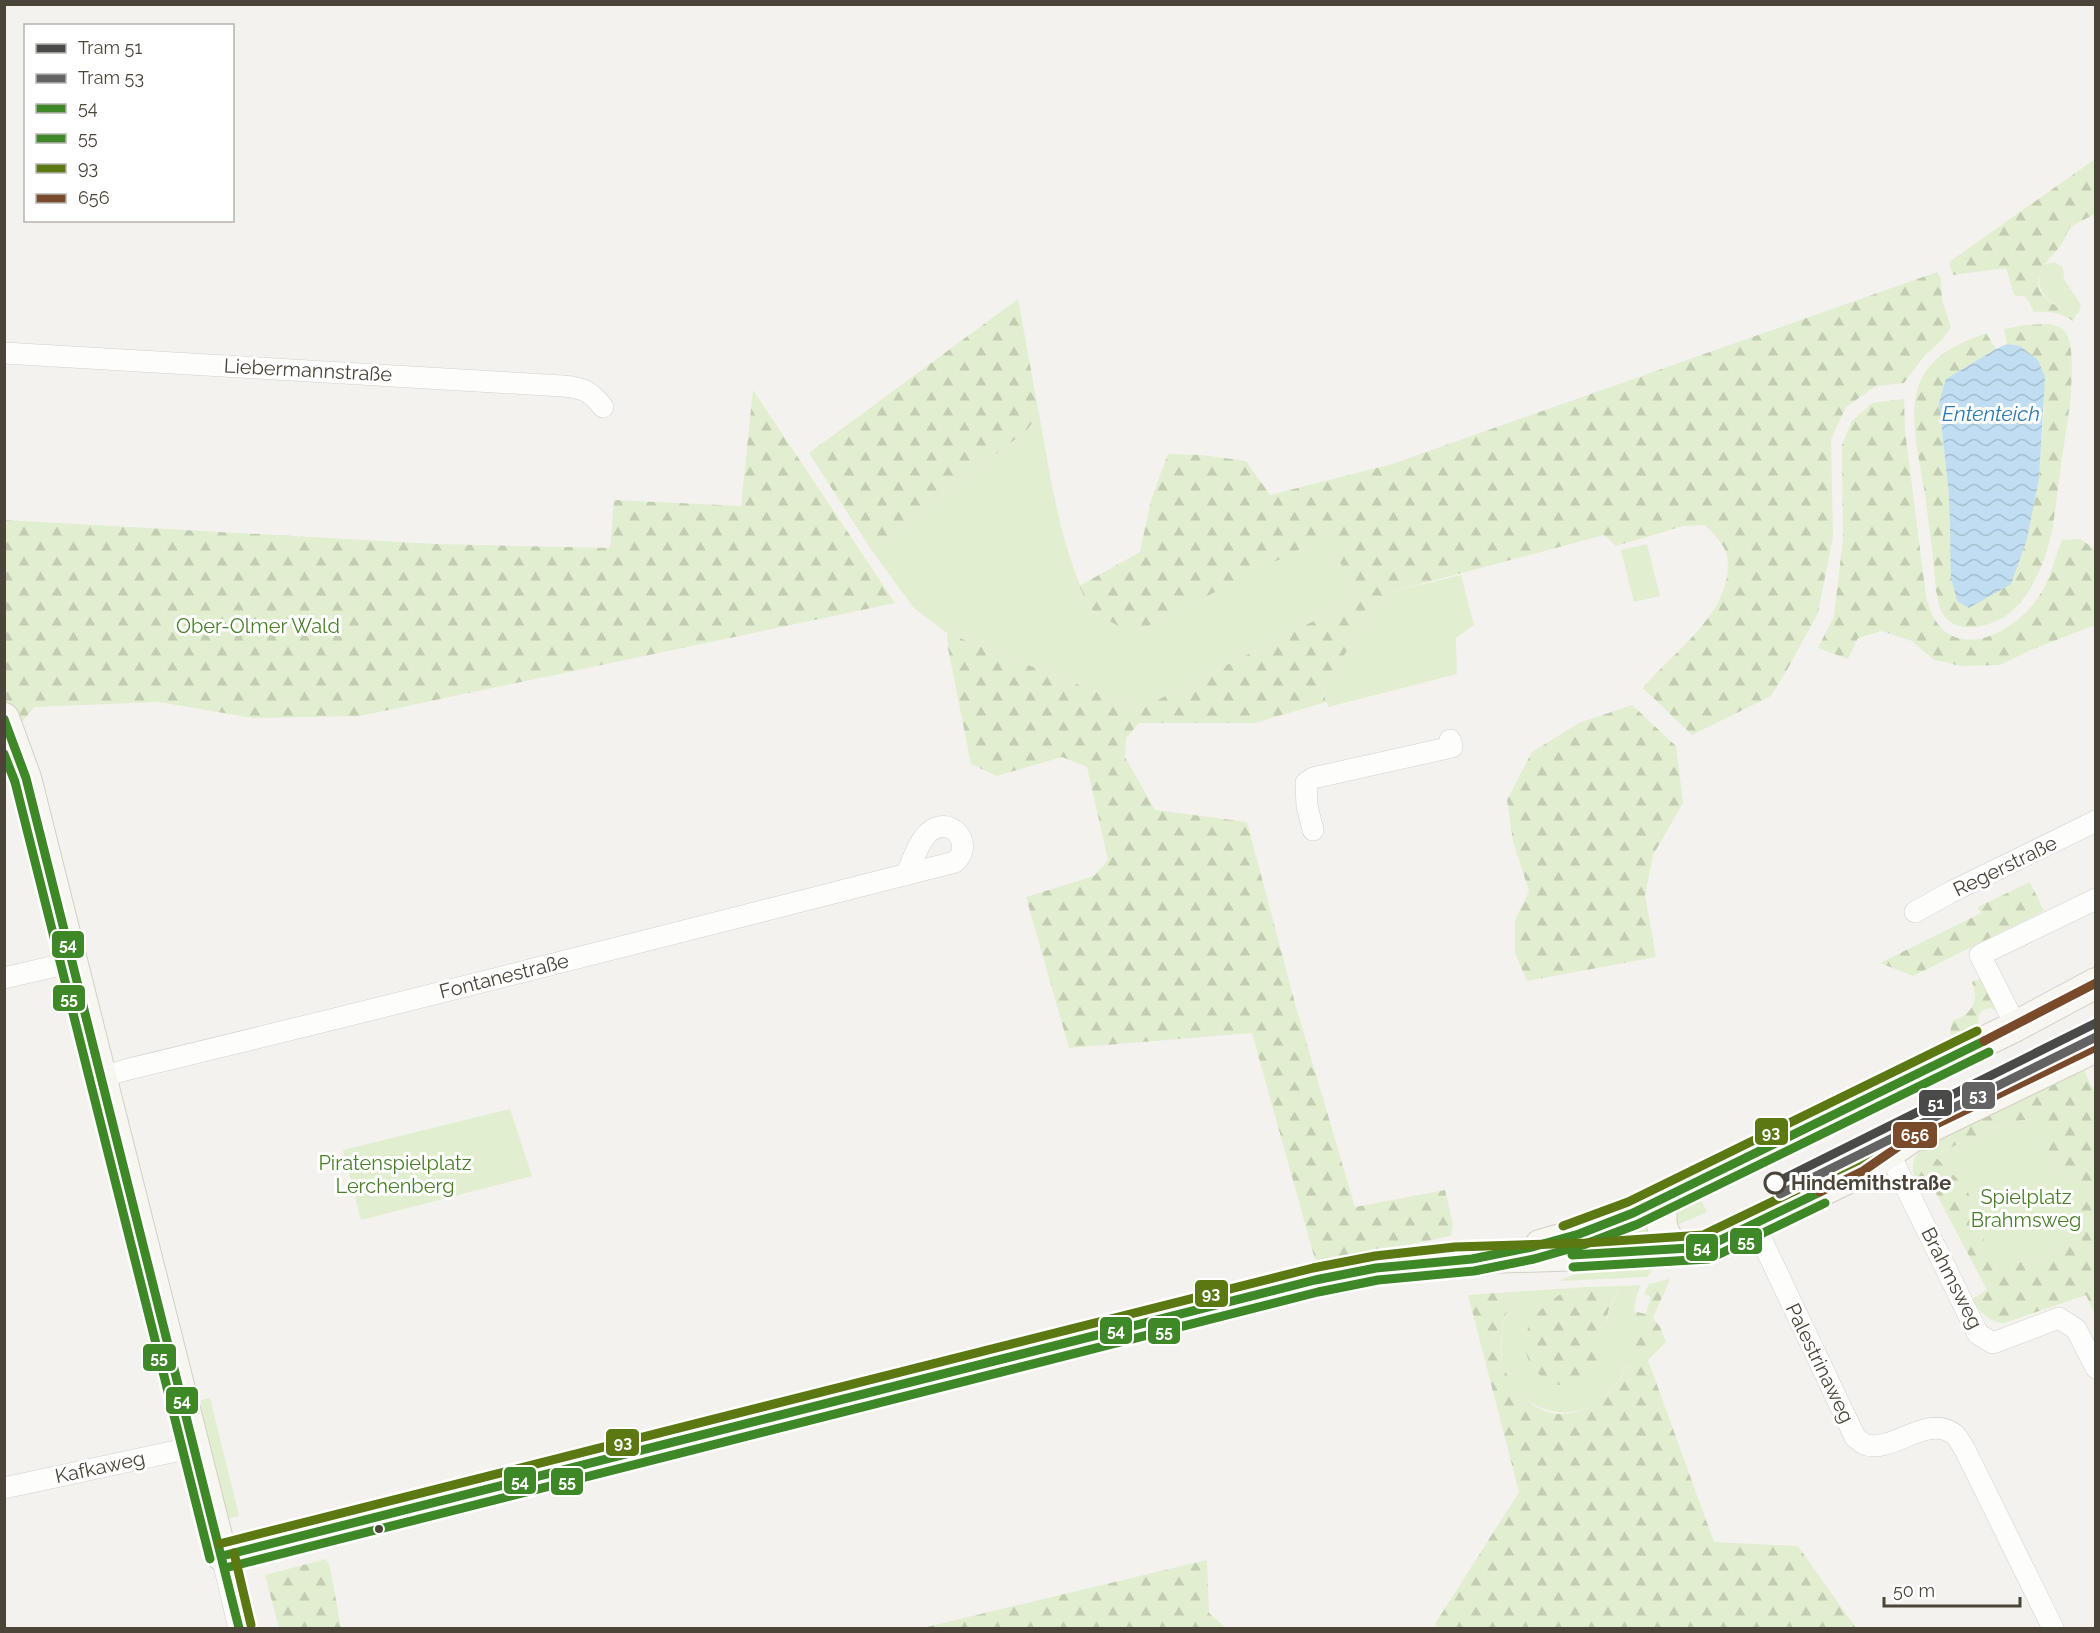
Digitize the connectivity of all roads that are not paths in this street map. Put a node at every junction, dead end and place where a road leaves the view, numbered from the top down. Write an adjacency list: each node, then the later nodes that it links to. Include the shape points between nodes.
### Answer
1 (4, 353): 2 (street, Liebermannstraße, via 563,386 584,390)
2 (603, 407)
3 (4, 718): 10 (street, via 26,778)
4 (1450, 740): 6 (street, via 1452,747 1313,778 1306,783)
5 (2096, 821): 9 (street, Regerstraße)
6 (1313, 830)
7 (906, 875): 15 (street, Fontanestraße)
8 (2096, 899): 13 (street, via 1980,955)
9 (1915, 912)
10 (73, 962): 11 (street); 15 (street)
11 (4, 978)
12 (2096, 983): 13 (street)
13 (2016, 1026): 17 (street)
14 (2096, 1047): 16 (street, via 1918,1133)
15 (102, 1077): 22 (street)
16 (1889, 1153): 18 (street, via 1863,1171); 21 (street, Brahmsweg, via 1978,1334 1993,1343 2059,1318 2076,1329)
17 (1665, 1197): 19 (street, via 1661,1228); 20 (street, via 1579,1234)
18 (1754, 1224): 19 (street, via 1706,1247); 26 (street, Palestrinaweg, via 1855,1437 1865,1445 1877,1446 1929,1429 1954,1434)
19 (1679, 1250): 20 (street)
20 (1472, 1258): 24 (street, via 1376,1268 1315,1280)
21 (2096, 1368)
22 (195, 1447): 23 (street, Kafkaweg); 24 (street)
23 (4, 1488)
24 (222, 1556): 25 (street)
25 (239, 1629)
26 (2053, 1629)

